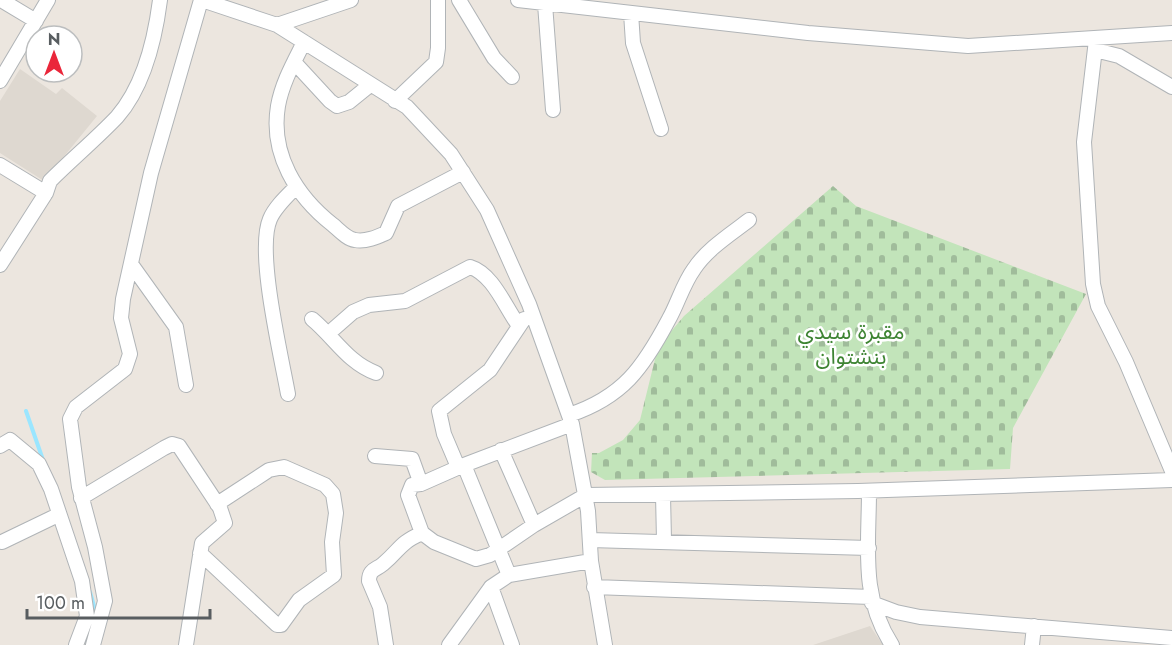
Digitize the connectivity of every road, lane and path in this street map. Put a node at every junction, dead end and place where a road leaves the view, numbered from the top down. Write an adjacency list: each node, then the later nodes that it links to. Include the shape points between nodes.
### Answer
1 (1, 0): 11 (street)
2 (48, 0): 11 (street)
3 (160, 0): 27 (street, via 156,32 134,88 118,116 50,182)
4 (201, 0): 12 (street); 29 (street, via 151,173)
5 (351, 0): 12 (street)
6 (438, 0): 21 (street, via 436,62)
7 (459, 0): 18 (street, via 494,58)
8 (518, 0): 9 (street)
9 (545, 4): 10 (street); 22 (street)
10 (632, 13): 15 (street, via 968,46); 23 (street, via 633,43)
11 (36, 21): 17 (street)
12 (277, 25): 14 (street)
13 (1172, 33): 15 (street)
14 (304, 42): 16 (street); 19 (street)
15 (1095, 45): 20 (street); 43 (street, via 1083,142 1093,284 1098,306)
16 (294, 62): 19 (street, via 337,105 349,102); 26 (street, via 278,106 278,123 284,166)
17 (2, 71)
18 (512, 77)
19 (370, 85): 21 (street)
20 (1172, 87)
21 (395, 101): 25 (street, via 416,114)
22 (553, 110)
23 (660, 129)
24 (0, 165): 27 (street)
25 (463, 172): 26 (street, via 398,206 386,233 363,240 349,238 313,210); 31 (street, via 487,210)
26 (296, 187): 37 (street, via 270,217 265,235)
27 (45, 194): 30 (street)
28 (749, 220): 38 (street, via 694,267 639,368 615,394)
29 (131, 264): 36 (street, via 176,327); 49 (street, via 121,318 130,354 128,362 125,369 76,407 70,419)
30 (0, 265)
31 (531, 311): 33 (street); 38 (street)
32 (312, 319): 34 (street)
33 (519, 326): 34 (street, via 488,280 470,267 405,302 369,305 353,312); 42 (street, via 490,370 439,411 444,434)
34 (328, 333): 35 (street, via 353,361)
35 (376, 373)
36 (186, 385)
37 (288, 394)
38 (571, 419): 40 (street); 47 (street)
39 (3, 440): 51 (street, via 39,464)
40 (501, 450): 42 (street); 52 (street)
41 (375, 456): 45 (street, via 409,457)
42 (461, 466): 45 (street); 58 (street)
43 (1172, 471)
44 (1172, 480): 46 (street)
45 (421, 484): 53 (street, via 412,485 408,495)
46 (869, 491): 48 (street); 57 (street)
47 (586, 495): 48 (street); 52 (street); 54 (street)
48 (663, 495): 55 (street)
49 (81, 498): 50 (street, via 176,444); 68 (street, via 105,602)
50 (217, 504): 59 (street, via 225,523 202,543); 59 (street, via 269,470 284,467 325,485 333,494 336,513 332,542 334,575 299,600 277,626)
51 (58, 515): 56 (street); 67 (street, via 82,581 86,604 87,615)
52 (534, 525): 58 (street)
53 (422, 533): 58 (street, via 476,559); 70 (street, via 404,541 369,574 384,622)
54 (590, 540): 55 (street); 60 (street)
55 (664, 540): 57 (street)
56 (1, 545)
57 (869, 548): 64 (street)
58 (498, 550): 61 (street)
59 (200, 553): 69 (street)
60 (591, 561): 61 (street); 63 (street)
61 (509, 575): 62 (street)
62 (492, 587): 71 (street); 72 (street)
63 (594, 587): 64 (street); 73 (street)
64 (872, 600): 65 (street, via 907,615); 74 (street)
65 (1034, 626): 66 (street); 75 (street)
66 (1172, 638)
67 (76, 645)
68 (93, 645)
69 (186, 645)
70 (386, 645)
71 (449, 645)
72 (512, 645)
73 (605, 645)
74 (892, 645)
75 (1032, 645)

